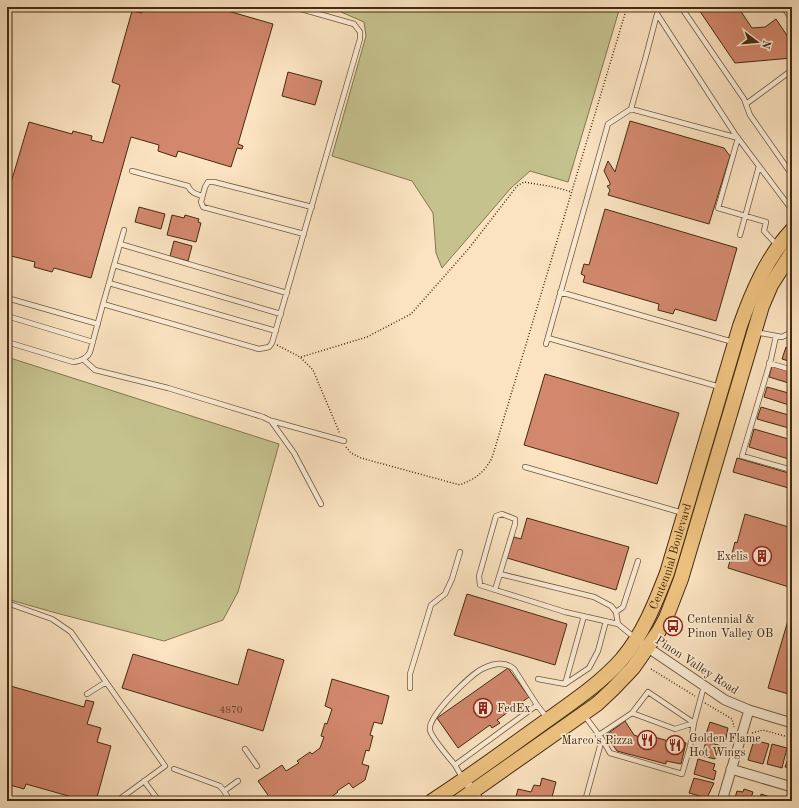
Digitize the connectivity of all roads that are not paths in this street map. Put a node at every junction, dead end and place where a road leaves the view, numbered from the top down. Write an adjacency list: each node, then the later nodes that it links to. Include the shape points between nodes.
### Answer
1 (294, 7): 13 (lane, via 354,24 360,32)
2 (681, 7): 6 (lane)
3 (783, 7): 4 (lane)
4 (792, 19)
5 (792, 70): 6 (lane)
6 (746, 104): 11 (lane, via 750,115)
7 (631, 109): 8 (lane); 8 (lane, via 657,14); 25 (lane, via 608,124)
8 (738, 138): 9 (lane); 15 (lane, via 718,208)
9 (759, 166): 14 (lane); 15 (lane)
10 (132, 171): 12 (lane, via 188,186 193,193)
11 (792, 175)
12 (202, 196): 13 (lane, via 208,182 214,182); 18 (lane, via 203,207)
13 (312, 207): 18 (lane)
14 (792, 210)
15 (745, 216): 19 (lane); 21 (lane, via 766,222 764,231)
16 (124, 230): 20 (lane)
17 (792, 230): 21 (main road, Centennial Boulevard)
18 (304, 234): 26 (lane)
19 (740, 235)
20 (120, 244): 23 (lane); 26 (lane)
21 (779, 247): 32 (main road, Centennial Boulevard, via 749,298)
22 (792, 252): 34 (main road, Centennial Boulevard, via 771,285)
23 (114, 265): 24 (lane); 29 (lane)
24 (109, 283): 28 (lane); 33 (lane)
25 (560, 292): 37 (lane); 40 (lane)
26 (287, 293): 29 (lane)
27 (7, 298): 31 (lane)
28 (103, 304): 31 (lane); 33 (lane, via 259,348 269,347)
29 (281, 314): 33 (lane)
30 (7, 316): 39 (lane)
31 (98, 324): 39 (lane)
32 (739, 328): 34 (lane); 40 (main road, Centennial Boulevard)
33 (276, 331)
34 (754, 332): 36 (lane); 62 (main road, Centennial Boulevard, via 681,579 666,618)
35 (792, 332): 36 (lane, via 782,337)
36 (776, 336): 43 (lane)
37 (548, 338): 41 (lane); 45 (lane)
38 (7, 342): 42 (lane, via 73,362)
39 (93, 342): 42 (lane)
40 (735, 342): 45 (main road, Centennial Boulevard)
41 (546, 344)
42 (84, 360): 46 (lane, via 95,370 168,388)
43 (769, 363): 44 (lane); 49 (lane, via 742,456)
44 (792, 370)
45 (721, 388): 51 (main road, Centennial Boulevard)
46 (271, 421): 47 (lane); 50 (lane, via 294,453)
47 (344, 441)
48 (526, 467): 51 (lane)
49 (792, 470)
50 (321, 504)
51 (684, 513): 61 (main road, Centennial Boulevard, via 667,573 644,627)
52 (460, 552): 67 (lane, via 445,594 431,605 410,674)
53 (638, 562): 57 (lane, via 623,607)
54 (500, 574): 55 (lane); 55 (lane, via 515,524 515,519 502,514 496,516 479,576 480,585); 57 (lane, via 594,597 611,606)
55 (495, 590): 58 (lane)
56 (7, 603): 64 (lane, via 52,619 71,632)
57 (616, 612): 60 (lane)
58 (584, 616): 59 (lane); 65 (lane)
59 (606, 621): 60 (lane); 65 (lane, via 598,651 589,668)
60 (618, 624): 61 (lane)
61 (636, 639): 62 (street, Pinon Valley Road); 73 (main road, Centennial Boulevard, via 623,658 601,681)
62 (648, 648): 66 (street, Pinon Valley Road); 71 (main road, Centennial Boulevard, via 614,689)
63 (538, 679): 65 (lane)
64 (106, 682): 68 (lane); 83 (lane, via 165,766)
65 (566, 684)
66 (704, 686): 70 (street, Pinon Valley Road, via 725,700); 74 (lane)
67 (410, 688)
68 (87, 694)
69 (537, 705): 73 (lane); 78 (lane); 78 (lane, via 510,665 501,663 483,668 443,705 430,723 430,732)
70 (749, 710): 75 (street, Pinon Valley Road); 81 (street)
71 (583, 713): 76 (lane); 87 (main road, Centennial Boulevard)
72 (632, 714): 74 (lane, via 675,730); 74 (lane, via 648,692); 76 (lane)
73 (548, 719): 82 (main road, Centennial Boulevard)
74 (694, 723): 76 (lane, via 682,774 610,753)
75 (792, 723)
76 (600, 737): 93 (lane)
77 (246, 750): 79 (lane)
78 (455, 765): 82 (lane)
79 (257, 766)
80 (174, 769): 86 (lane, via 220,786)
81 (731, 769): 85 (street); 94 (street)
82 (464, 780): 87 (street); 91 (main road, Centennial Boulevard)
83 (144, 781): 88 (lane); 89 (lane)
84 (238, 781): 86 (lane)
85 (792, 787)
86 (224, 791): 90 (lane)
87 (476, 796): 92 (main road, Centennial Boulevard)
88 (118, 801)
89 (159, 801)
90 (230, 801)
91 (432, 801)
92 (459, 801)
93 (584, 801)
94 (722, 801)

